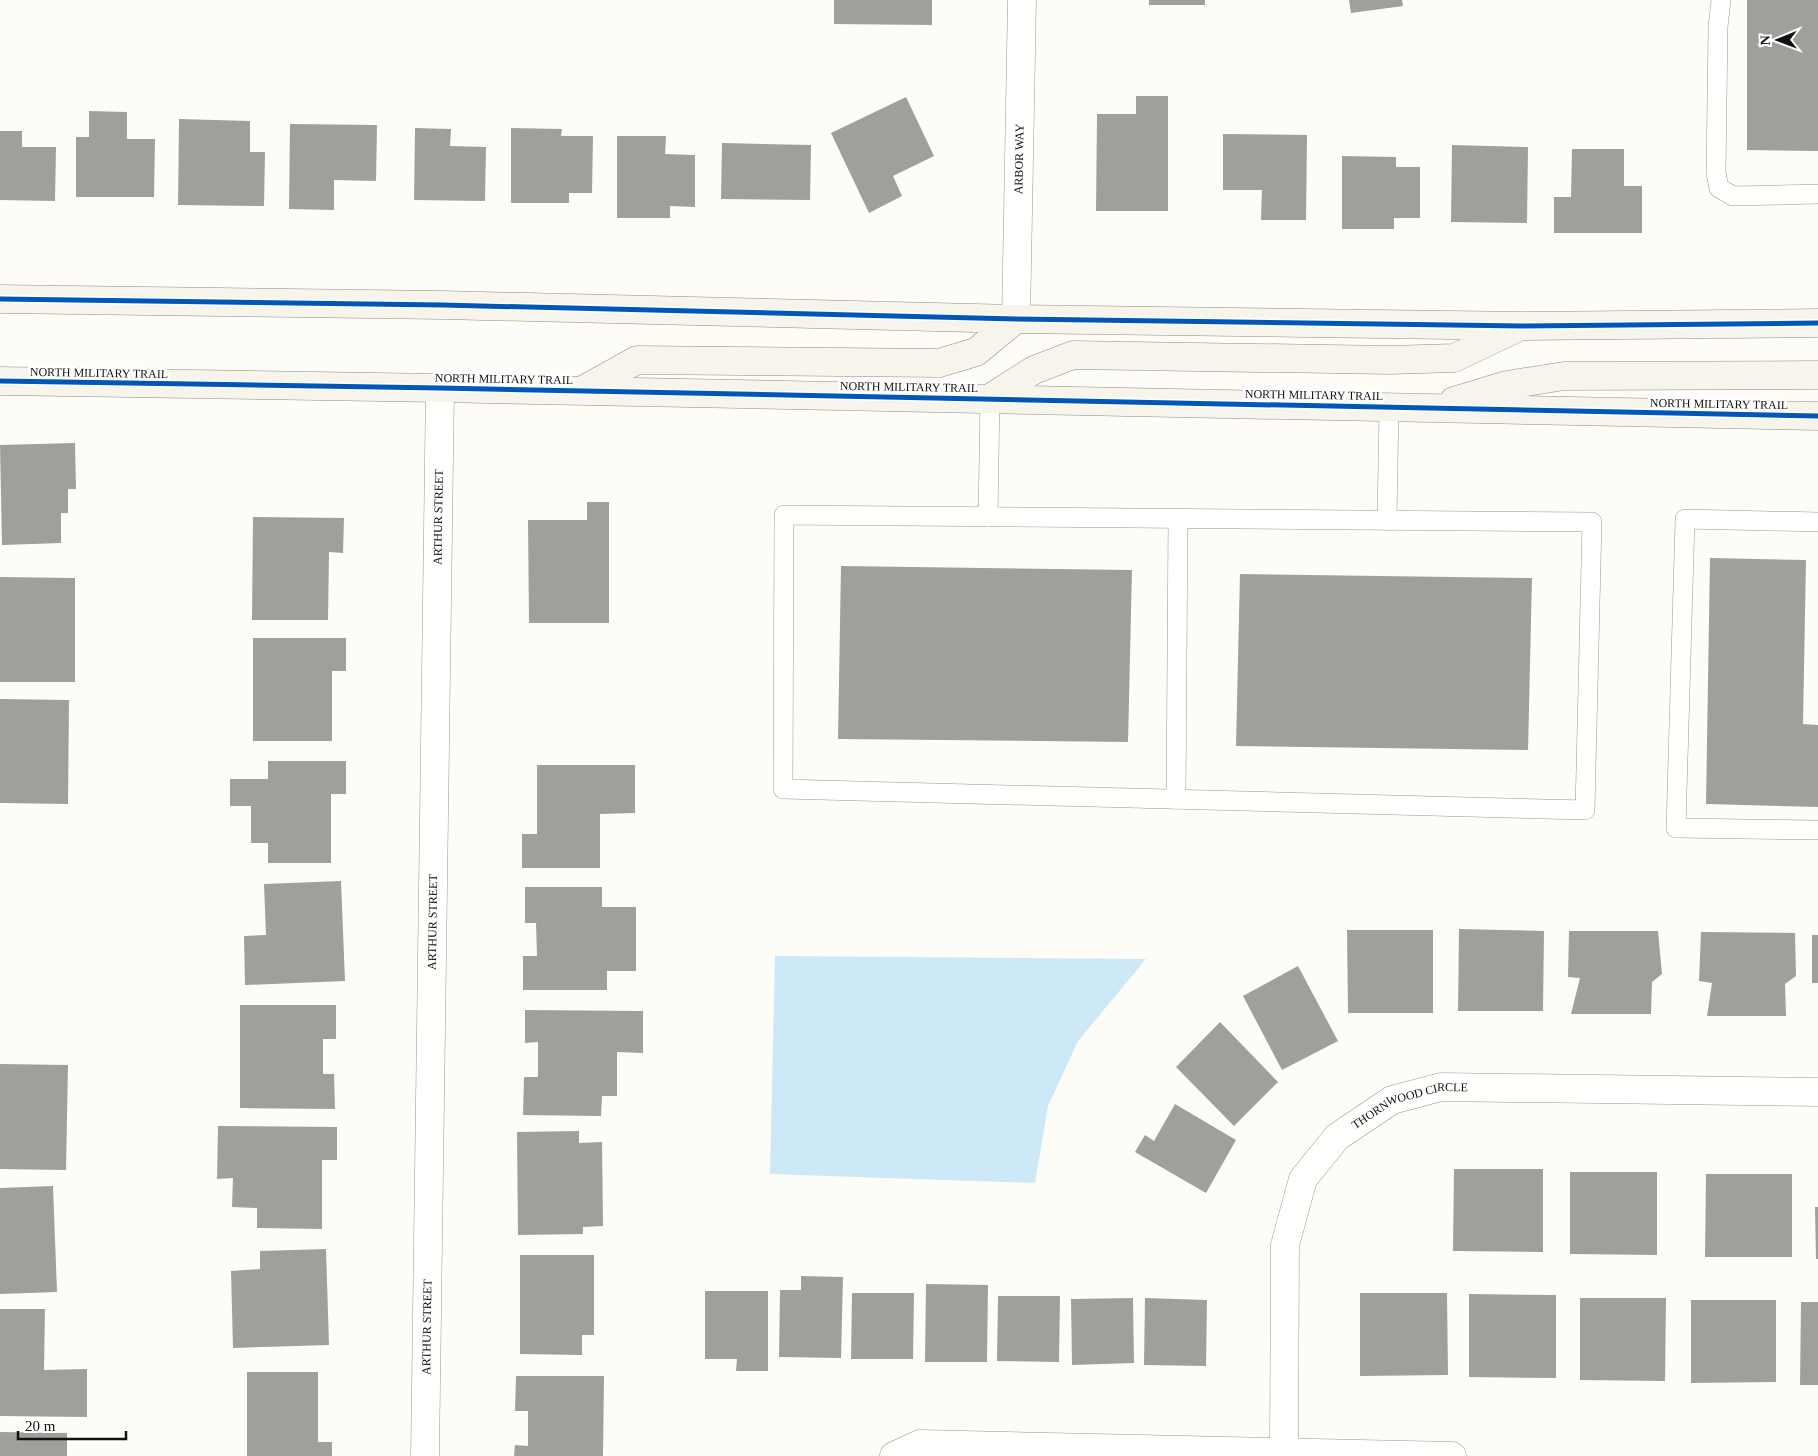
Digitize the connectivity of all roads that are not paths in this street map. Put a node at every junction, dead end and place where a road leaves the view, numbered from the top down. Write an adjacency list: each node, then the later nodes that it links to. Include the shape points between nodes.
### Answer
1 (1022, 0): 5 (street, ARBOR WAY)
2 (1721, 0): 3 (lane, via 1716,173 1719,188 1733,196)
3 (1818, 194)
4 (0, 299): 5 (main road, via 443,305)
5 (1016, 319): 7 (main road); 11 (main road, via 976,352 939,364 637,360)
6 (1818, 323): 7 (main road)
7 (1523, 326): 12 (main road, via 1454,358 1390,360 1073,355 1034,370)
8 (1818, 376): 14 (main road, via 1564,376 1508,385)
9 (0, 381): 10 (main road, NORTH MILITARY TRAIL)
10 (440, 388): 11 (main road, NORTH MILITARY TRAIL); 24 (street, ARTHUR STREET)
11 (582, 390): 12 (main road, NORTH MILITARY TRAIL)
12 (990, 398): 13 (main road, NORTH MILITARY TRAIL); 16 (lane)
13 (1389, 407): 14 (main road, NORTH MILITARY TRAIL); 18 (lane)
14 (1431, 408): 15 (main road, NORTH MILITARY TRAIL)
15 (1818, 416)
16 (988, 517): 17 (lane); 20 (lane, via 784,515 783,788)
17 (1178, 519): 18 (lane); 20 (lane)
18 (1386, 521): 20 (lane, via 1592,522 1586,810)
19 (1818, 522): 21 (lane, via 1685,518 1676,828)
20 (1176, 799)
21 (1818, 830)
22 (1818, 1092): 23 (street, THORNWOOD CIRCLE, via 1442,1087 1392,1100 1338,1137 1303,1180 1285,1245)
23 (1284, 1453): 25 (street, via 920,1444); 26 (street)
24 (425, 1456)
25 (894, 1456)
26 (1452, 1456)

